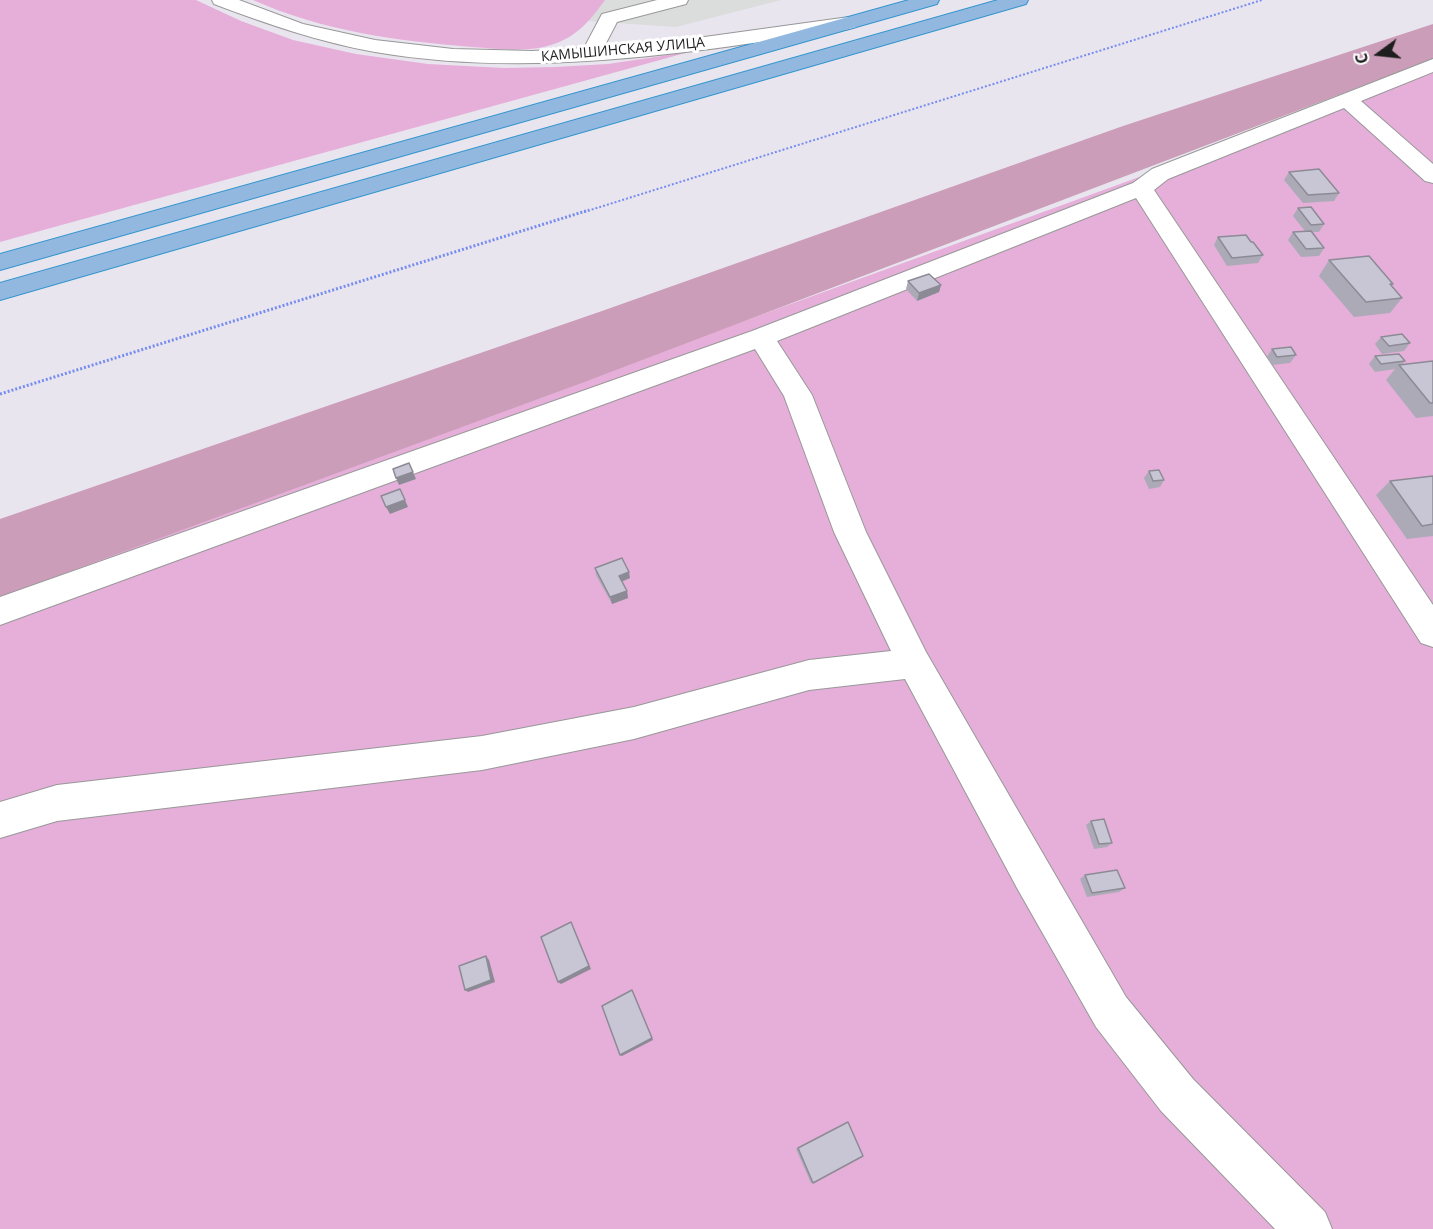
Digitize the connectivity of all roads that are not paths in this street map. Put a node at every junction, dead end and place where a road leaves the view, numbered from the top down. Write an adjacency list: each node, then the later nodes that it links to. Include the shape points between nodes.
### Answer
1 (221, 0): 6 (street, КАМЫШИНСКАЯ УЛИЦА, via 304,31 352,42 482,56)
2 (930, 0): 5 (highway)
3 (1019, 0): 12 (highway)
4 (671, 1): 6 (street, via 609,18)
5 (851, 22): 6 (street, КАМЫШИНСКАЯ УЛИЦА); 11 (highway)
6 (590, 56)
7 (1433, 65): 8 (street)
8 (1346, 99): 9 (street); 10 (street, via 1160,174)
9 (1433, 177)
10 (1141, 188): 13 (street); 15 (street)
11 (0, 262)
12 (0, 292)
13 (761, 337): 14 (street); 16 (street, via 798,395 850,532)
14 (0, 611)
15 (1433, 633)
16 (914, 663): 17 (street, via 809,675 634,723 482,753 57,803); 18 (street, via 1111,1012 1177,1095)
17 (0, 820)
18 (1308, 1229)

